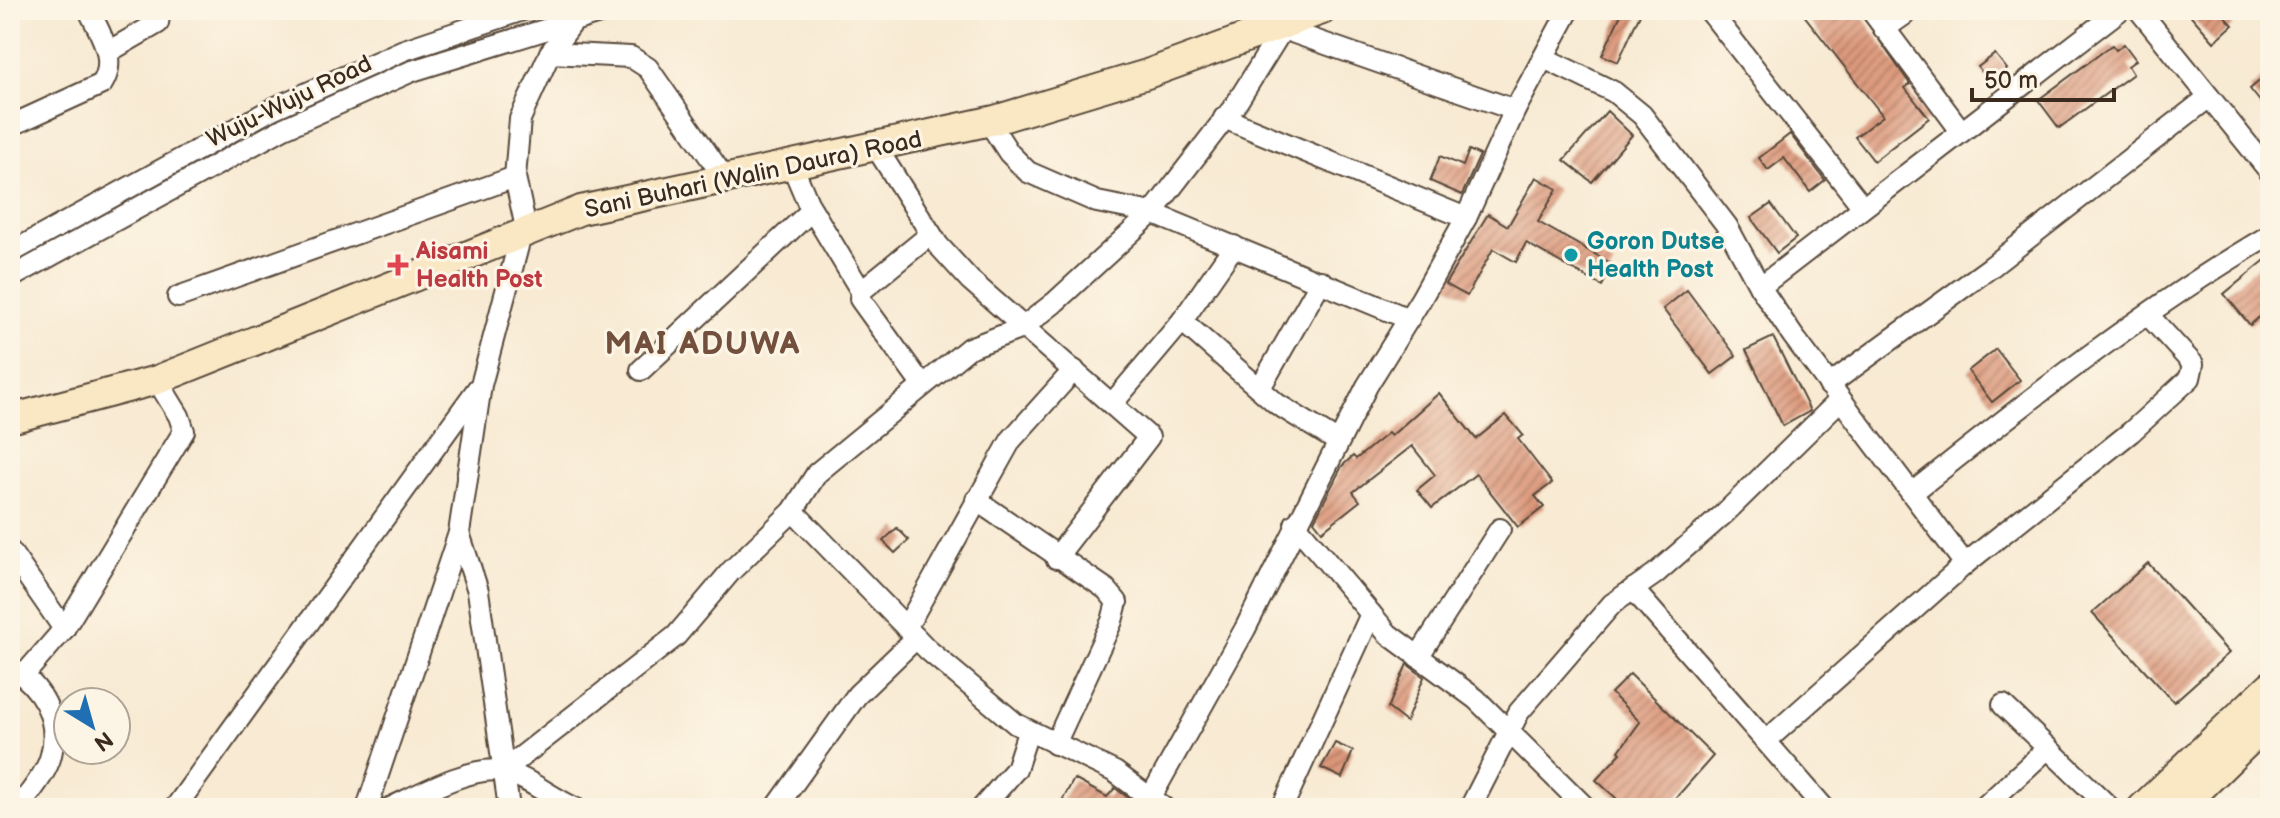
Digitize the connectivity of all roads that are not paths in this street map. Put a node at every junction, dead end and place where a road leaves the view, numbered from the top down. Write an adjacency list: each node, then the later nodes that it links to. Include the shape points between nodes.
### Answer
1 (89, 10): 15 (street)
2 (160, 10): 15 (street, via 158,23)
3 (523, 10): 37 (street, Wuju-Wuju Road, via 404,50 274,108)
4 (609, 10): 12 (street, Wuju-Wuju Road)
5 (1322, 10): 13 (street, Sani Buhari (Walin Daura) Road)
6 (1569, 10): 17 (street)
7 (1709, 10): 29 (street)
8 (1871, 10): 14 (street)
9 (1911, 10): 14 (street)
10 (2120, 10): 23 (street)
11 (2139, 10): 18 (street)
12 (577, 15): 16 (street); 38 (street, Wuju-Wuju Road, via 412,71 284,128)
13 (1285, 26): 19 (street); 20 (street); 21 (street, Sani Buhari (Walin Daura) Road)
14 (1884, 29): 23 (street)
15 (108, 52): 22 (street, via 109,72 102,84)
16 (550, 53): 27 (street, via 520,119); 28 (street, via 631,57 648,68)
17 (1544, 58): 19 (street); 40 (street, via 1614,92 1642,115 1727,226)
18 (2209, 97): 26 (street); 53 (street)
19 (1515, 110): 32 (street)
20 (1224, 118): 31 (street); 32 (street)
21 (989, 122): 24 (street, Sani Buhari (Walin Daura) Road); 31 (street, via 1028,172 1097,202)
22 (10, 126)
23 (1961, 131): 29 (street)
24 (876, 147): 25 (street, Sani Buhari (Walin Daura) Road); 34 (street)
25 (792, 165): 28 (street, Sani Buhari (Walin Daura) Road); 30 (street)
26 (2270, 172)
27 (515, 177): 33 (street); 42 (street)
28 (725, 179): 33 (street, Sani Buhari (Walin Daura) Road, via 581,210)
29 (1862, 206): 40 (street)
30 (812, 210): 41 (street); 47 (street)
31 (1152, 213): 36 (street); 46 (street)
32 (1466, 218): 44 (street)
33 (524, 234): 49 (street, Sani Buhari (Walin Daura) Road); 50 (street)
34 (931, 234): 41 (street); 46 (street)
35 (2270, 235): 43 (street)
36 (1234, 246): 39 (street); 45 (street)
37 (10, 253)
38 (10, 278)
39 (1321, 281): 44 (street); 52 (street)
40 (1760, 287): 53 (street)
41 (861, 291): 51 (street, via 860,299)
42 (178, 297)
43 (2149, 316): 57 (street, via 2015,411); 65 (street, via 2193,364 2190,378 2131,432)
44 (1409, 319): 56 (street)
45 (1182, 321): 52 (street); 54 (street)
46 (1022, 328): 48 (street); 51 (street, via 969,348)
47 (641, 370)
48 (1074, 370): 54 (street); 58 (street, via 1011,440)
49 (157, 380): 55 (street, Sani Buhari (Walin Daura) Road); 68 (street, via 184,431)
50 (481, 385): 62 (street); 83 (street)
51 (922, 385): 59 (street, via 817,473)
52 (1260, 388): 56 (street)
53 (1834, 392): 57 (street); 66 (street, via 1725,513)
54 (1112, 404): 64 (street, via 1149,440)
55 (10, 419)
56 (1337, 441): 60 (street)
57 (1912, 493): 65 (street)
58 (976, 500): 64 (street); 69 (street)
59 (793, 511): 69 (street); 80 (street, via 731,571 676,636)
60 (1295, 524): 67 (street); 81 (street)
61 (1500, 529): 70 (street)
62 (459, 533): 80 (street, via 478,591); 84 (street)
63 (10, 551): 68 (street)
64 (1056, 558): 78 (street, via 1106,589 1117,602)
65 (1965, 564): 77 (street)
66 (1633, 589): 76 (street, via 1612,604); 77 (street)
67 (1371, 614): 70 (street); 90 (street)
68 (64, 629): 71 (street)
69 (911, 633): 75 (street); 88 (street, via 857,695)
70 (1418, 657): 76 (street, via 1476,699)
71 (17, 670): 82 (street, via 41,691 53,732 51,757)
72 (2270, 686): 96 (street)
73 (2003, 705): 79 (street)
74 (2270, 720): 97 (street)
75 (1028, 732): 78 (street); 89 (street, via 1016,769)
76 (1507, 732): 91 (street); 92 (street)
77 (1767, 740): 93 (street)
78 (1055, 744): 81 (street, via 1115,772)
79 (2048, 748): 94 (street); 95 (street)
80 (503, 771): 85 (street, via 448,782); 86 (street); 87 (street)
81 (1158, 802)
82 (19, 808)
83 (175, 808)
84 (367, 808)
85 (390, 808)
86 (509, 808)
87 (575, 808)
88 (776, 808)
89 (982, 808)
90 (1282, 808)
91 (1470, 808)
92 (1586, 808)
93 (1824, 808)
94 (1983, 808)
95 (2110, 808)
96 (2142, 808)
97 (2180, 808)

